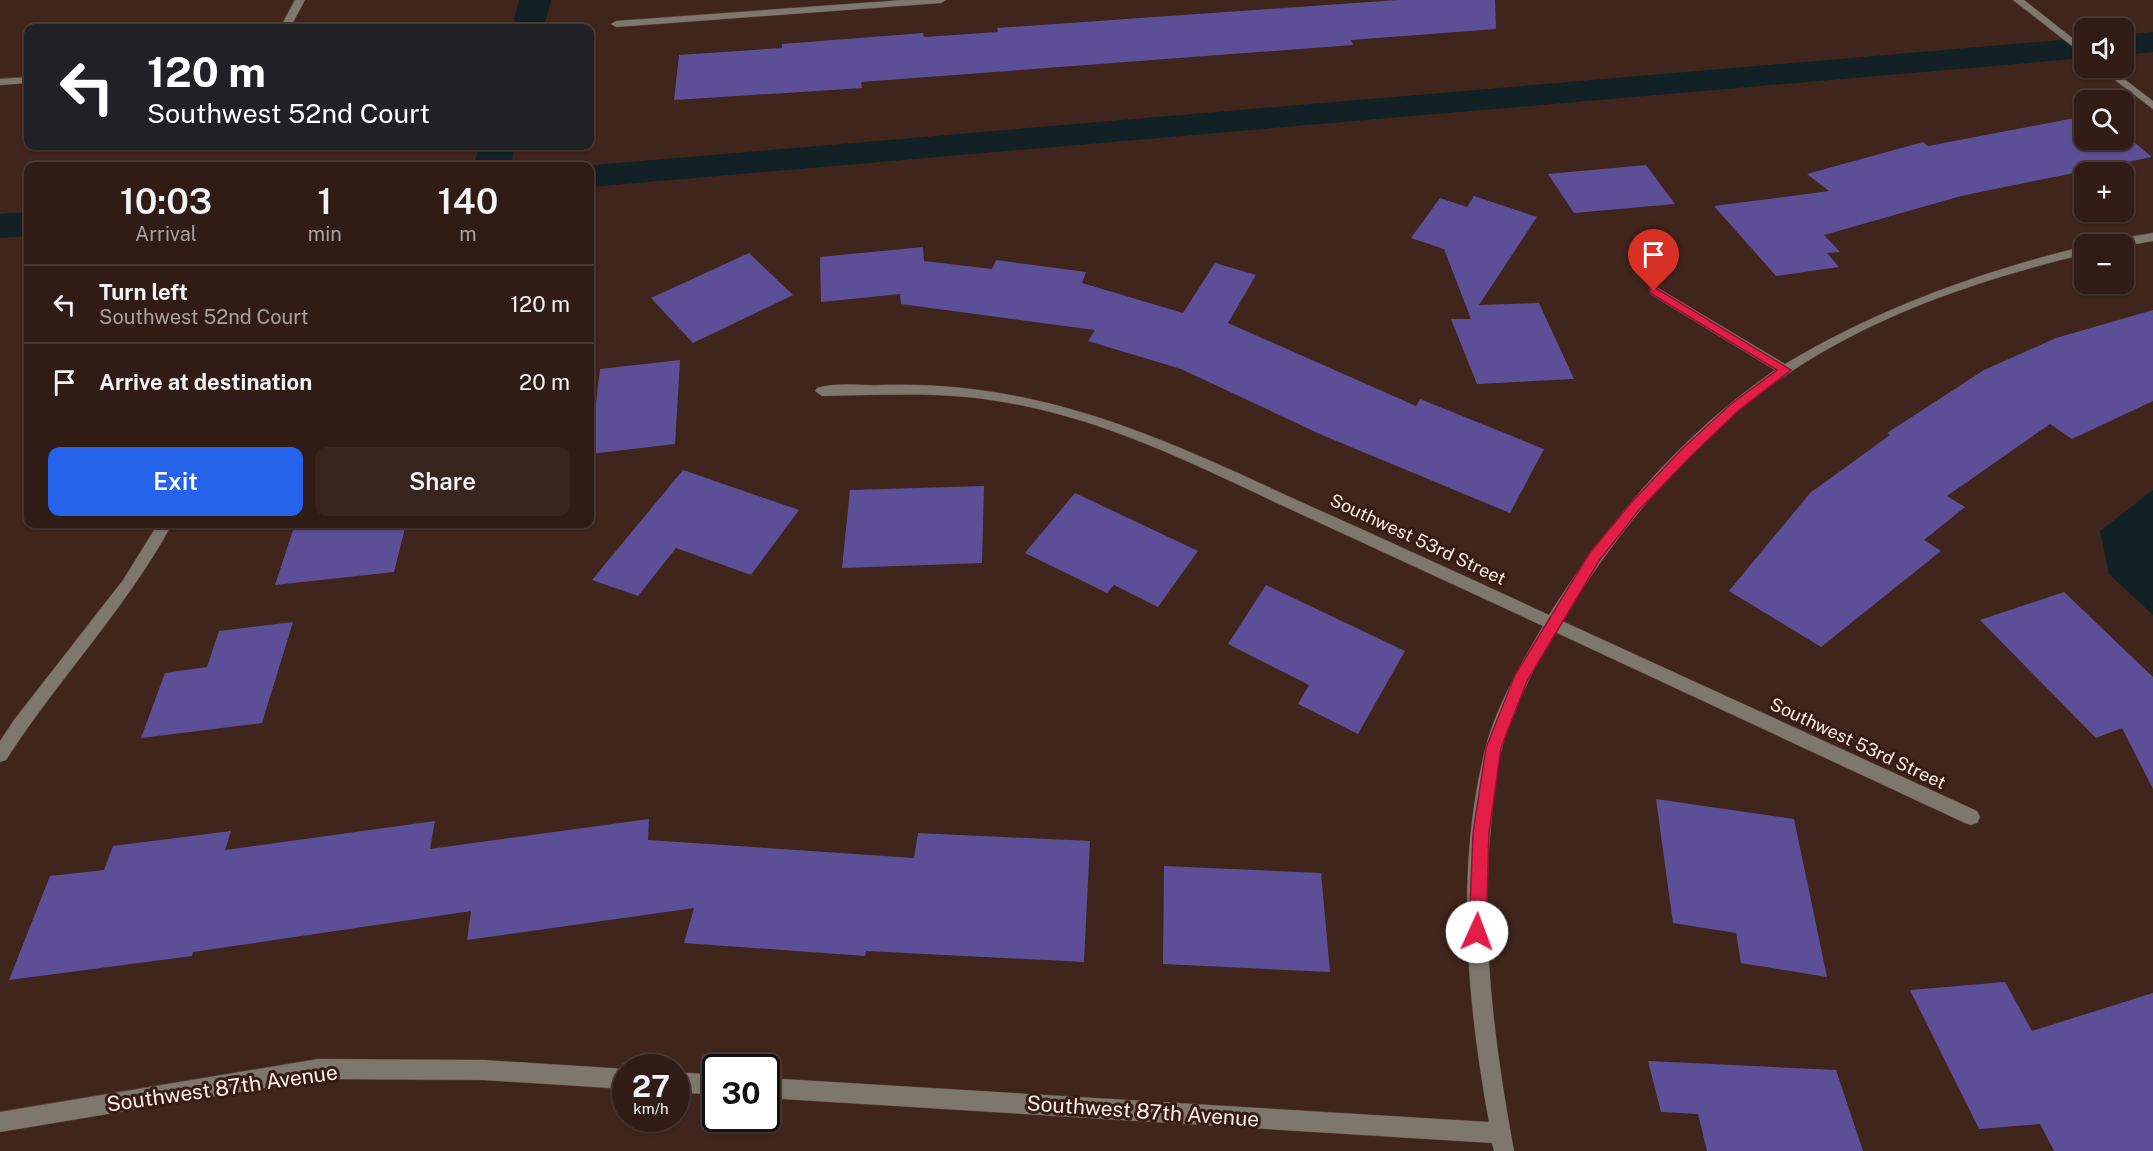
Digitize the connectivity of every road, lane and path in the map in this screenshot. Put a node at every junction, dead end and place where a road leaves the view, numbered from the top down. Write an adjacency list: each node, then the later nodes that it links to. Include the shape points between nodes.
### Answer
1 (300, 0): 4 (street)
2 (941, 0): 5 (street)
3 (2018, 0): 6 (street)
4 (287, 24)
5 (616, 24)
6 (2074, 44)
7 (2117, 78): 10 (street)
8 (24, 80): 9 (street)
9 (0, 82)
10 (2153, 106)
11 (2153, 237): 12 (street)
12 (2134, 240)
13 (2074, 253): 15 (street, via 2002,271 1922,300)
14 (1654, 291): 15 (street)
15 (1785, 370): 18 (street, via 1735,407 1634,507 1594,558)
16 (822, 391): 18 (street, Southwest 53rd Street, via 944,390 1008,397 1114,424)
17 (163, 528): 19 (street, via 129,584)
18 (1553, 622): 20 (street, Southwest 53rd Street); 24 (street, via 1520,679 1494,748 1481,833 1477,932 1483,1023)
19 (0, 755)
20 (1971, 817)
21 (612, 1078): 23 (street, Southwest 87th Avenue, via 483,1070 318,1069)
22 (780, 1089): 24 (street, Southwest 87th Avenue)
23 (0, 1122)
24 (1502, 1142)

